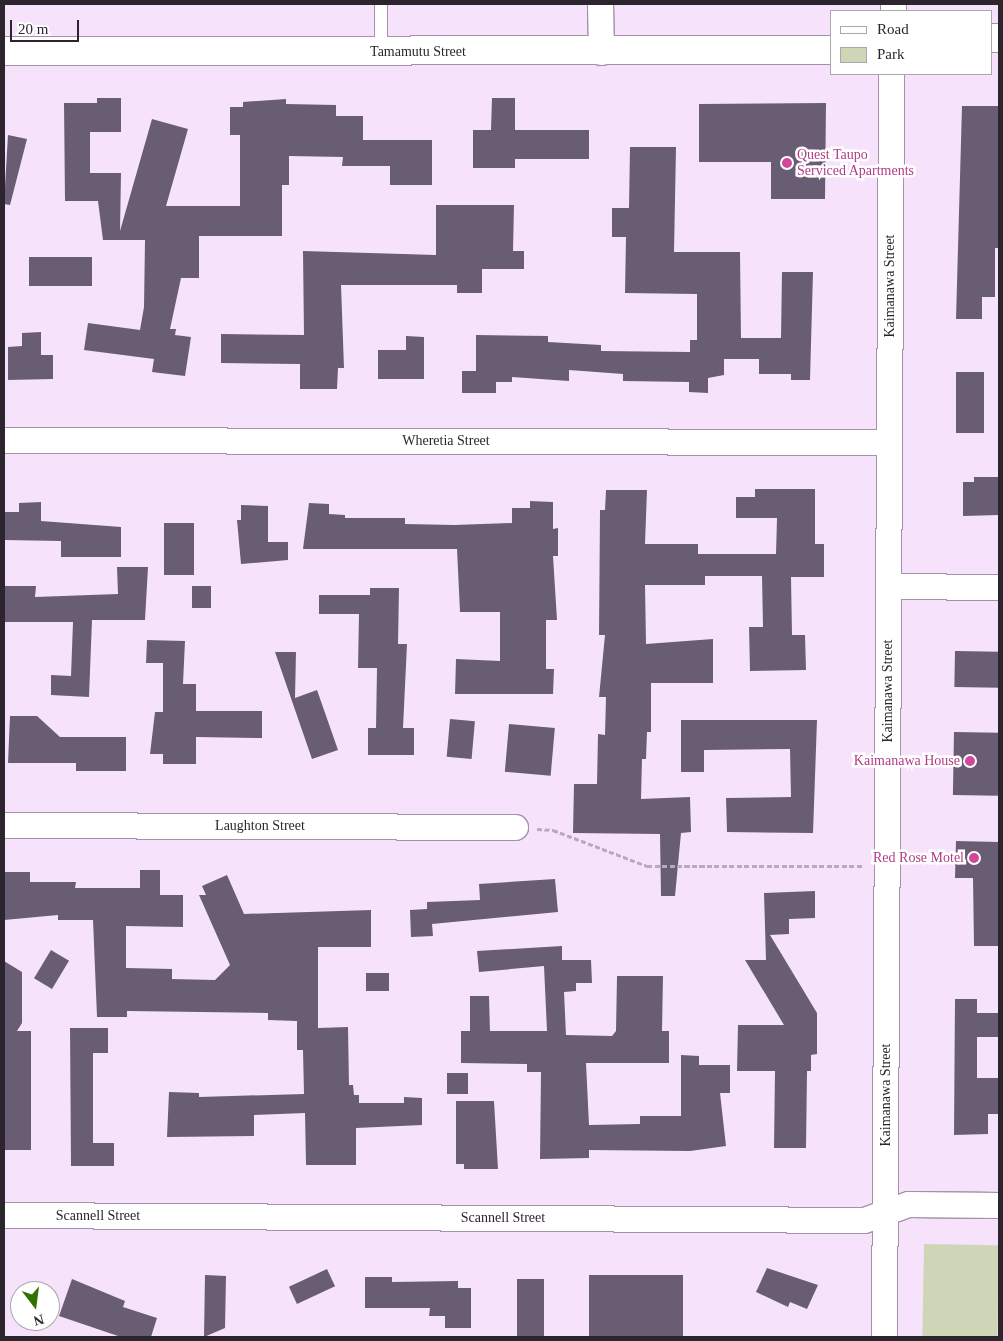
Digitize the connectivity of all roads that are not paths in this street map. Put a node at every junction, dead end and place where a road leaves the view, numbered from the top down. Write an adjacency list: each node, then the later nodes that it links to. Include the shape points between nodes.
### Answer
1 (381, 4): 5 (lane)
2 (600, 4): 6 (street)
3 (830, 50): 6 (street, Tamamutu Street)
4 (4, 51): 5 (street, Tamamutu Street)
5 (381, 52): 6 (street, Tamamutu Street)
6 (601, 52)
7 (891, 75): 9 (street, Kaimanawa Street)
8 (4, 440): 9 (street, Wheretia Street)
9 (889, 442): 10 (street, Kaimanawa Street)
10 (888, 586): 11 (street); 15 (street, Kaimanawa Street)
11 (999, 587)
12 (4, 825): 13 (street, Laughton Street)
13 (515, 828)
14 (999, 1205): 15 (street, Scannell Street, via 908,1204)
15 (886, 1212): 16 (street, Scannell Street, via 864,1220); 17 (street, Kaimanawa Street)
16 (4, 1215)
17 (884, 1337)

